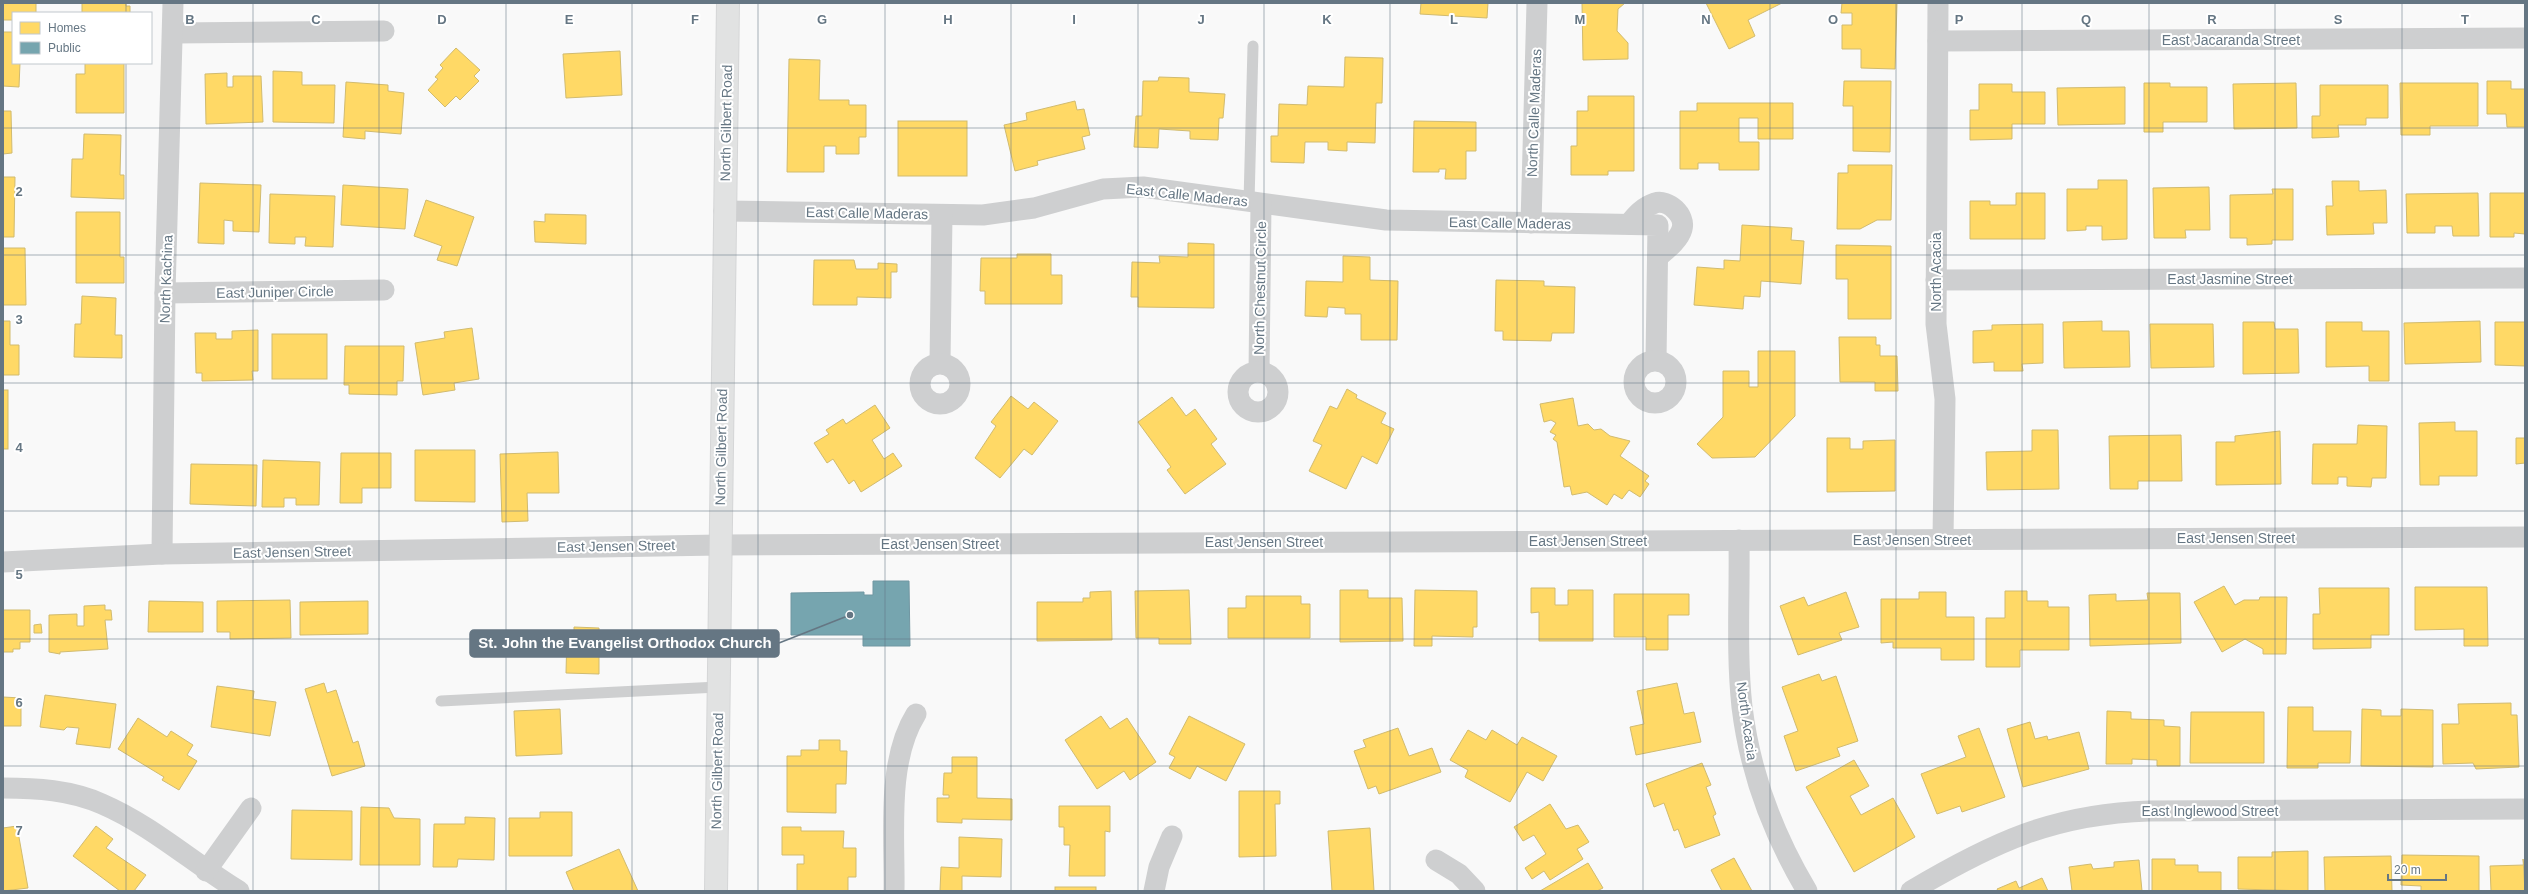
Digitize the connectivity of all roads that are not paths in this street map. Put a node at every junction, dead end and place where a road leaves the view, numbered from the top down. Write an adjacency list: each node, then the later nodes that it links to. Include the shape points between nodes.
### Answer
1 (173, 3): 6 (street, North Kachina)
2 (728, 3): 11 (main road, North Gilbert Road)
3 (1537, 3): 13 (street, North Calle Maderas)
4 (1938, 3): 8 (street, North Acacia)
5 (384, 30): 6 (street)
6 (174, 33): 17 (street, North Kachina)
7 (2525, 38): 8 (street, East Jacaranda Street)
8 (1938, 41): 15 (street, North Acacia)
9 (1253, 46): 10 (lane)
10 (1255, 203): 12 (street, East Calle Maderas, via 1143,187 1123,187 1083,194 1015,212); 13 (street, East Calle Maderas, via 1386,220); 20 (street, North Chestnut Circle)
11 (724, 211): 12 (street, East Calle Maderas); 24 (main road, North Gilbert Road)
12 (942, 215): 19 (street)
13 (1531, 223): 18 (street, East Calle Maderas, via 1658,225)
14 (2525, 278): 15 (street, East Jasmine Street)
15 (1936, 280): 22 (street, North Acacia, via 1936,331 1945,399)
16 (384, 290): 17 (street, East Juniper Circle)
17 (165, 293): 25 (street, North Kachina)
18 (1656, 360)
19 (940, 363)
20 (1259, 372)
21 (2525, 537): 22 (street, East Jensen Street)
22 (1943, 539): 23 (street, East Jensen Street)
23 (1739, 540): 24 (street, East Jensen Street); 41 (street, North Acacia, via 1740,683 1750,749 1774,830)
24 (720, 545): 25 (street, East Jensen Street); 27 (main road, North Gilbert Road)
25 (162, 554): 26 (street, East Jensen Street)
26 (3, 562)
27 (718, 687): 28 (lane); 37 (main road, North Gilbert Road)
28 (441, 701)
29 (916, 714): 38 (street, via 908,727 898,758)
30 (3, 788): 35 (street, via 46,789 101,803 145,828)
31 (251, 808): 35 (street)
32 (2525, 809): 42 (street, East Inglewood Street, via 2149,811 2091,815 2011,837 1963,860)
33 (1172, 836): 39 (street, via 1159,867)
34 (1436, 860): 40 (street, via 1459,874)
35 (206, 871): 36 (street)
36 (238, 891)
37 (716, 891)
38 (894, 891)
39 (1154, 891)
40 (1475, 891)
41 (1806, 891)
42 (1911, 891)

